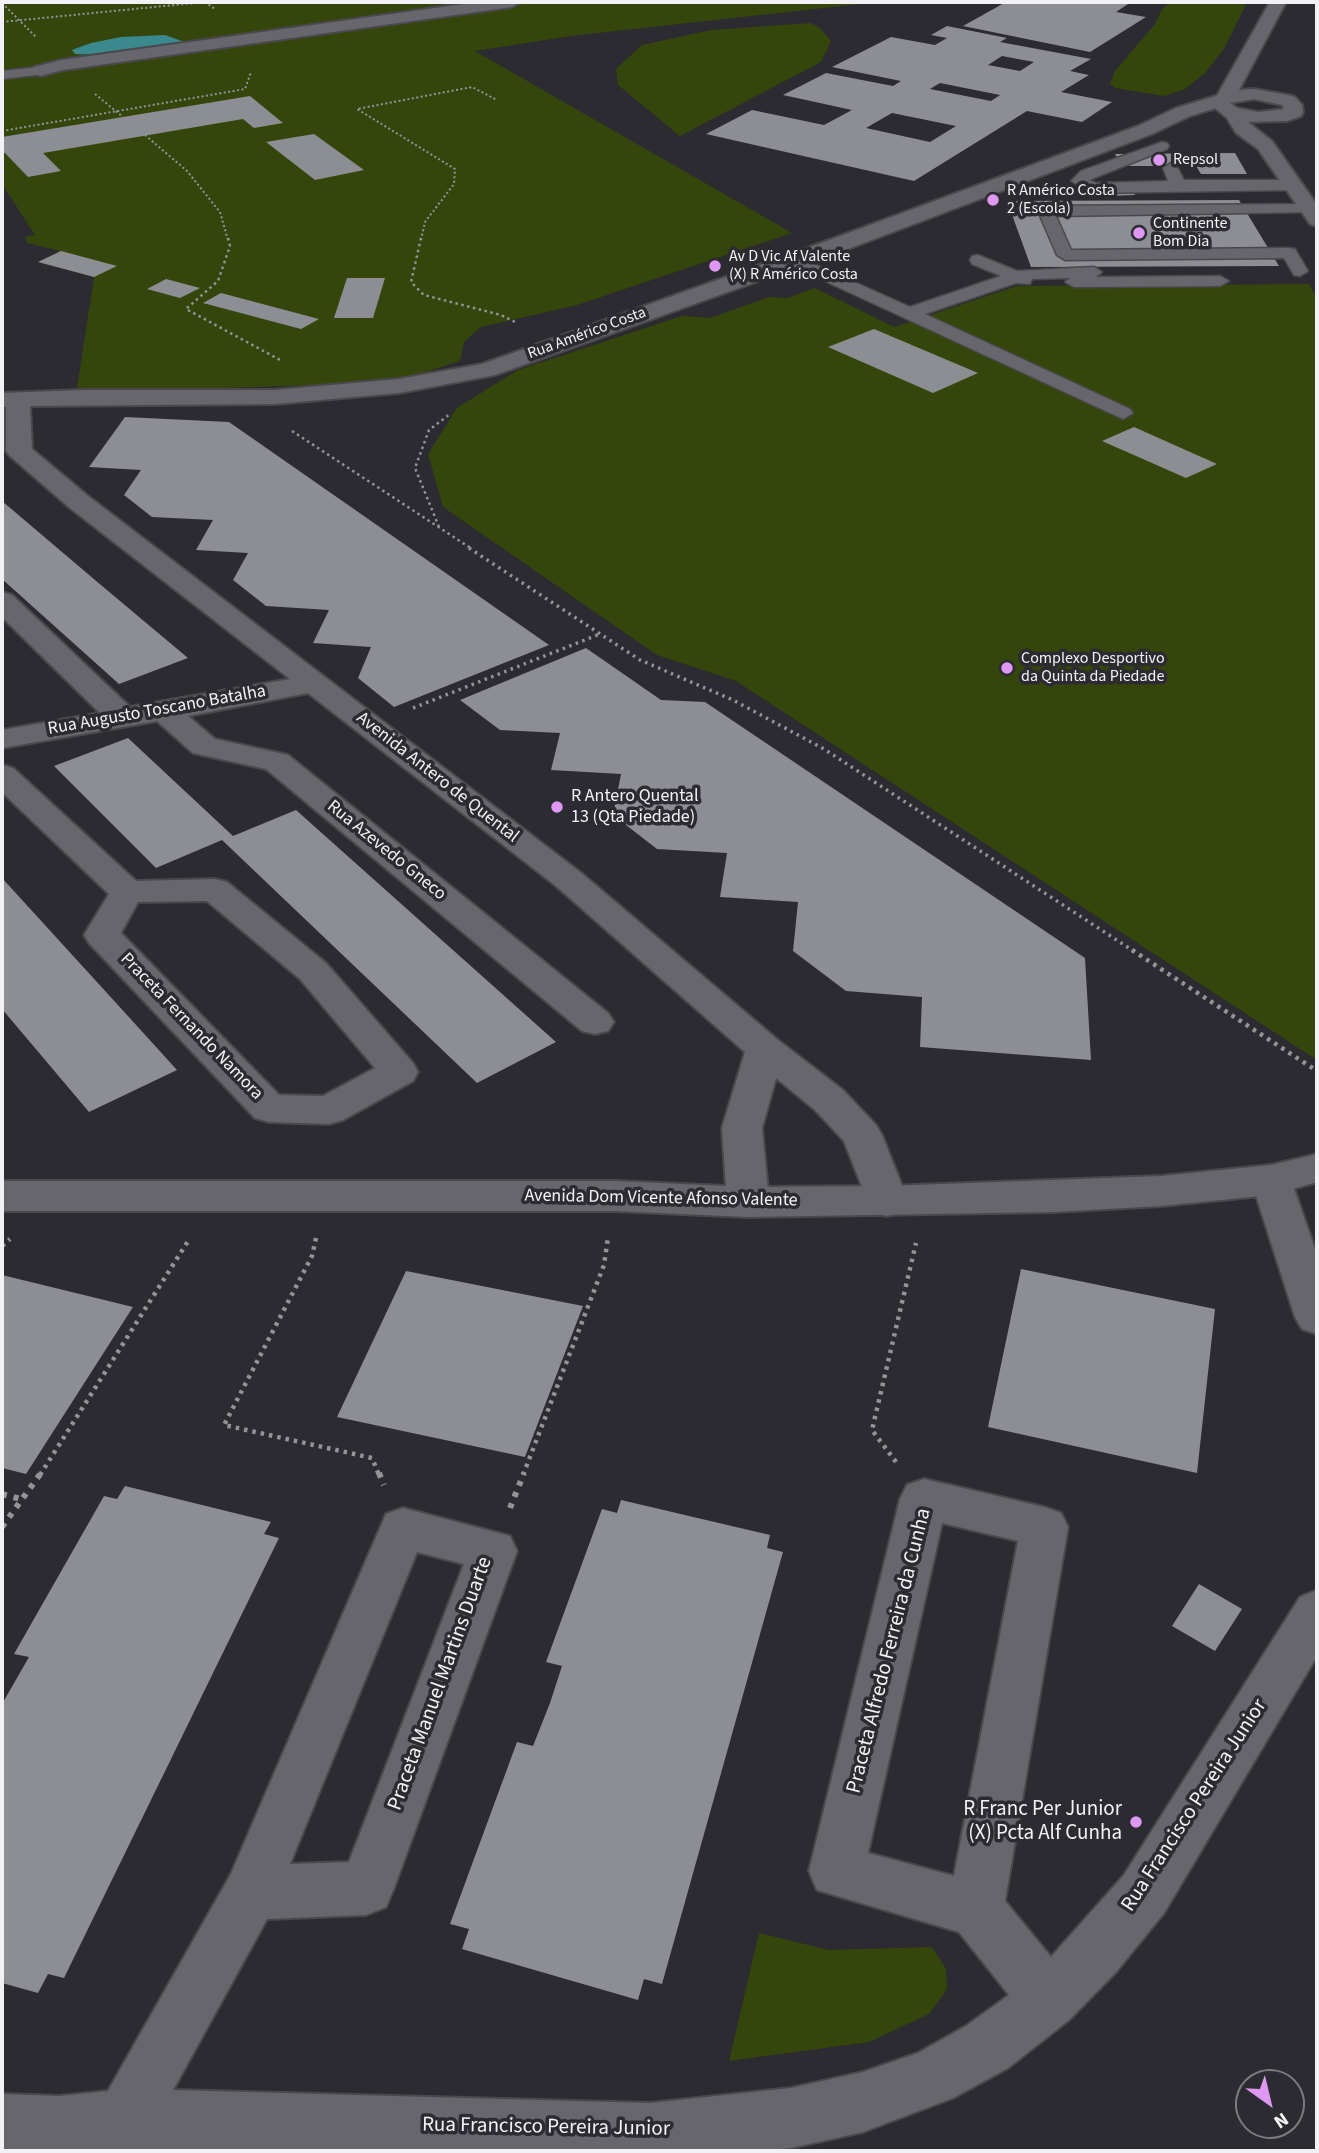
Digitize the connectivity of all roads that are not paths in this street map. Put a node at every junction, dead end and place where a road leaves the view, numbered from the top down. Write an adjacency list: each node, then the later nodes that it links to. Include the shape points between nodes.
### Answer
1 (512, 2): 5 (street)
2 (1278, 2): 9 (street)
3 (1296, 2): 4 (street)
4 (1273, 46)
5 (40, 71): 6 (lane)
6 (2, 75)
7 (1262, 75): 8 (street, via 1262,84)
8 (1294, 106): 9 (street, via 1258,118); 11 (street)
9 (1228, 107): 10 (street); 11 (street, via 1243,129)
10 (1156, 128): 12 (lane); 21 (street, Rua Américo Costa)
11 (1265, 145): 14 (street)
12 (1162, 146): 13 (lane); 13 (lane, via 1086,174 1079,181 1093,188)
13 (1178, 185): 14 (lane)
14 (1308, 203): 15 (lane)
15 (1261, 210): 17 (lane); 18 (lane)
16 (1110, 211): 17 (lane); 20 (lane); 20 (lane, via 1046,211 1065,255)
17 (1172, 211): 19 (lane)
18 (1289, 253): 19 (lane); 24 (lane)
19 (1196, 254): 20 (lane)
20 (1129, 255)
21 (794, 260): 27 (lane); 28 (street, Rua Américo Costa, via 474,372 399,386 275,397)
22 (978, 260): 25 (lane)
23 (1273, 271): 24 (lane)
24 (1309, 271)
25 (1015, 276): 26 (lane, via 1041,282); 27 (lane)
26 (1226, 276)
27 (908, 314): 29 (lane)
28 (10, 400): 31 (street, Avenida Antero de Quental, via 19,451)
29 (1123, 413)
30 (2, 601): 33 (street)
31 (313, 682): 32 (street, Rua Augusto Toscano Batalha); 38 (street, Avenida Antero de Quental, via 568,879)
32 (163, 710): 33 (street, Rua Augusto Toscano Batalha); 37 (street, Rua Azevedo Gneco, via 204,746 277,762)
33 (123, 718): 34 (street, Rua Augusto Toscano Batalha)
34 (2, 739)
35 (2, 775): 36 (street)
36 (127, 892): 36 (street, Praceta Fernando Namora, via 102,934 269,1108 329,1110 399,1072 313,971 215,890)
37 (595, 1022)
38 (765, 1049): 42 (street, Avenida Antero de Quental, via 829,1100 862,1135); 43 (street, via 742,1128)
39 (1317, 1168): 40 (street, Avenida Dom Vicente Afonso Valente)
40 (1271, 1180): 42 (street, Avenida Dom Vicente Afonso Valente, via 1053,1197); 44 (street)
41 (2, 1196): 43 (street, Avenida Dom Vicente Afonso Valente, via 615,1196)
42 (906, 1200): 43 (street, Avenida Dom Vicente Afonso Valente)
43 (748, 1202)
44 (1317, 1317)
45 (1317, 1612): 48 (street, Rua Francisco Pereira Junior, via 1144,1894)
46 (251, 1893): 46 (street, Praceta Manuel Martins Duarte, via 403,1528 493,1551 366,1888); 49 (street, Praceta Manuel Martins Duarte)
47 (975, 1909): 47 (street, Praceta Alfredo Ferreira da Cunha, via 1044,1527 924,1499 836,1871); 48 (street)
48 (1049, 2000): 51 (street, Rua Francisco Pereira Junior, via 987,2047 943,2071 863,2102)
49 (125, 2119): 50 (street, Rua Francisco Pereira Junior, via 60,2126); 51 (street, Rua Francisco Pereira Junior)
50 (2, 2124)
51 (650, 2142)

